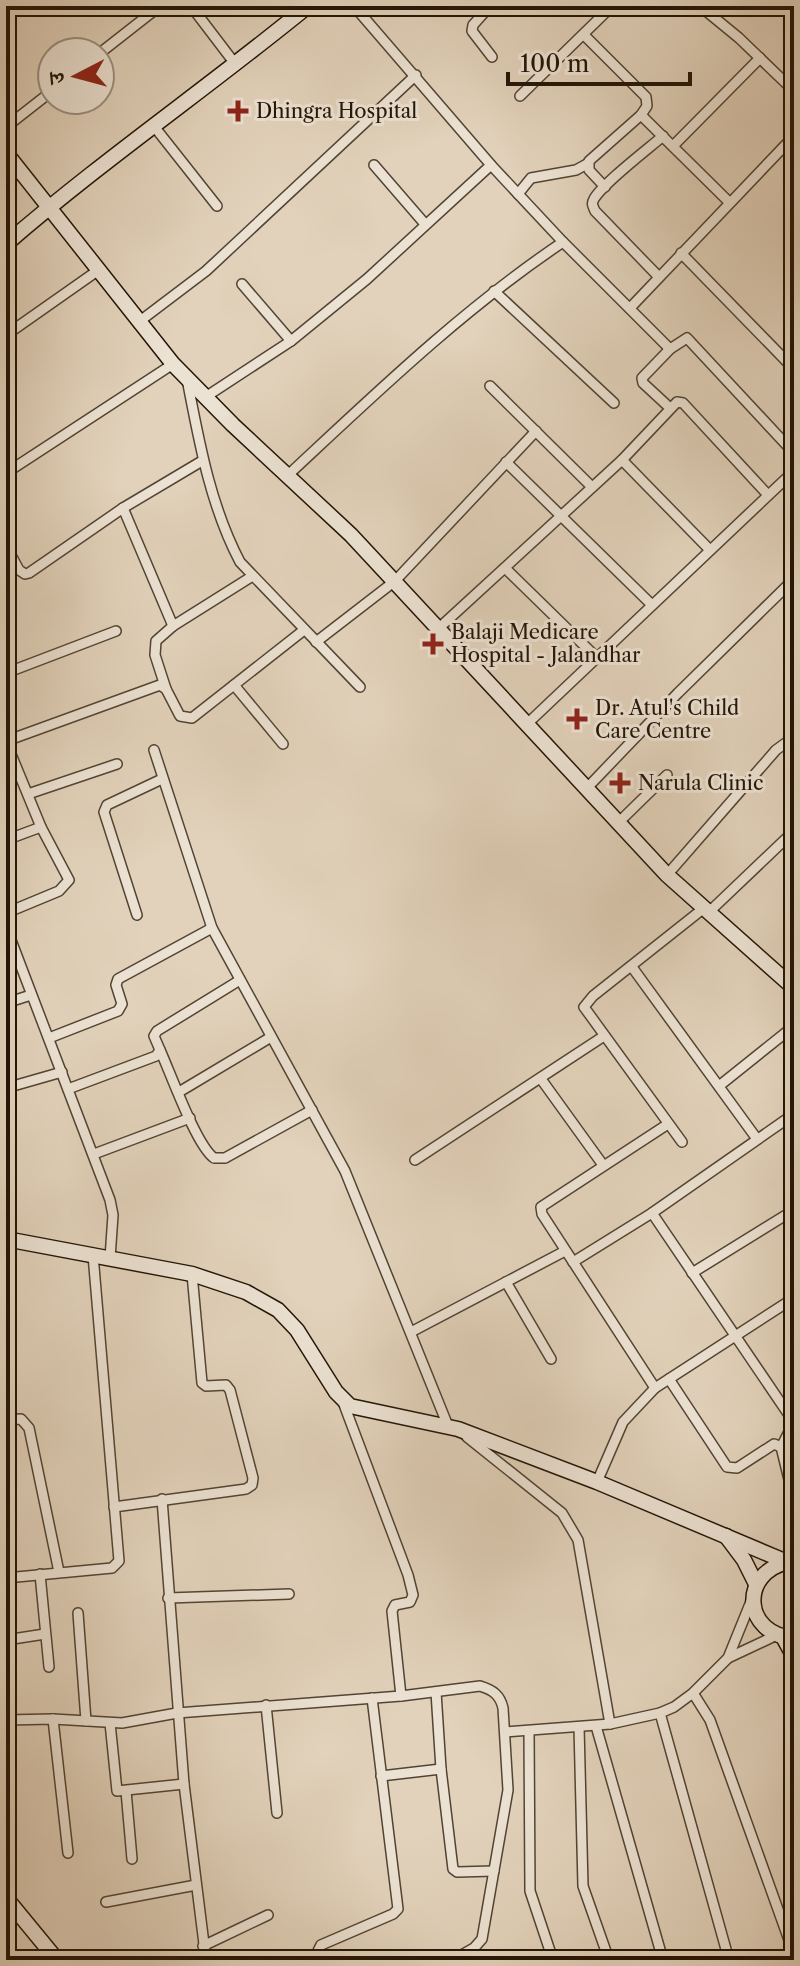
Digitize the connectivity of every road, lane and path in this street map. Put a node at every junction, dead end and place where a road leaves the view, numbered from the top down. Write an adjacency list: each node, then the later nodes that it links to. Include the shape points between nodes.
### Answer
1 (160, 6): 9 (street)
2 (191, 6): 12 (street)
3 (308, 6): 12 (street)
4 (354, 6): 13 (street)
5 (490, 6): 10 (street, via 472,31)
6 (612, 6): 8 (street)
7 (700, 6): 11 (street)
8 (584, 35): 15 (street); 17 (street, via 646,97)
9 (116, 40)
10 (492, 57)
11 (760, 58): 14 (street); 22 (street)
12 (236, 65): 18 (street)
13 (416, 75): 26 (street); 41 (street, via 206,271)
14 (792, 84)
15 (520, 96)
16 (36, 104): 19 (street)
17 (641, 115): 20 (street); 24 (street)
18 (153, 125): 30 (street); 31 (street)
19 (6, 127)
20 (663, 136): 22 (street); 27 (street)
21 (794, 136): 29 (street)
22 (673, 146): 29 (street)
23 (6, 153): 31 (street)
24 (587, 164): 27 (street); 28 (street, via 531,178)
25 (374, 165): 32 (street)
26 (491, 165): 28 (street); 32 (street)
27 (605, 187): 37 (street, via 593,208)
28 (518, 194): 33 (street)
29 (729, 202): 35 (street)
30 (217, 206)
31 (49, 207): 34 (street); 36 (street)
32 (425, 224): 43 (street)
33 (563, 242): 39 (street); 40 (street)
34 (6, 244)
35 (681, 253): 37 (street); 46 (street)
36 (100, 269): 41 (street); 42 (street)
37 (658, 276): 40 (street)
38 (242, 284): 43 (street)
39 (494, 291): 50 (street); 60 (street)
40 (630, 308): 44 (street)
41 (140, 321): 45 (street)
42 (6, 335)
43 (291, 341): 49 (street)
44 (670, 349): 51 (street, via 641,380); 53 (street, via 689,339)
45 (173, 364): 47 (street); 59 (street)
46 (794, 369)
47 (186, 375): 49 (street); 56 (street)
48 (490, 386): 52 (street)
49 (207, 396): 60 (street)
50 (614, 403)
51 (670, 408): 55 (street); 62 (street, via 683,403)
52 (536, 431): 57 (street); 61 (street)
53 (794, 453)
54 (6, 460): 59 (street)
55 (622, 460): 61 (street); 66 (street)
56 (202, 461): 63 (street); 68 (street, via 232,548)
57 (506, 462): 64 (street); 70 (street)
58 (794, 471): 62 (street)
59 (9, 472)
60 (287, 476): 70 (street)
61 (592, 487): 64 (street)
62 (768, 495): 66 (street)
63 (123, 508): 65 (street, via 29,573 19,570); 72 (street)
64 (561, 515): 67 (street); 71 (street)
65 (6, 546)
66 (710, 550): 71 (street)
67 (505, 568): 73 (street); 77 (street)
68 (251, 577): 72 (street); 74 (street)
69 (794, 579): 90 (street)
70 (395, 581): 73 (street); 76 (street)
71 (652, 605): 77 (street)
72 (173, 626): 81 (street, via 155,645)
73 (439, 628): 82 (street)
74 (304, 630): 76 (street); 79 (street)
75 (116, 631): 78 (street)
76 (316, 642): 80 (street)
77 (596, 657): 82 (street)
78 (6, 673)
79 (234, 685): 81 (street, via 188,719 180,716); 85 (street)
80 (360, 687)
81 (166, 689): 84 (street, via 156,685)
82 (527, 724): 90 (street)
83 (794, 737): 96 (street, via 776,750)
84 (6, 741): 91 (street)
85 (283, 744)
86 (154, 750): 89 (street)
87 (117, 764): 91 (street)
88 (667, 775): 92 (street)
89 (162, 779): 99 (street, via 107,805 104,812); 101 (street)
90 (587, 788): 92 (street)
91 (28, 794): 93 (street)
92 (619, 822): 96 (street)
93 (41, 827): 95 (street); 98 (street, via 68,875 67,883)
94 (794, 831): 97 (street)
95 (6, 840)
96 (667, 875): 97 (street)
97 (706, 910): 102 (street); 104 (street)
98 (6, 913)
99 (137, 915)
100 (6, 927): 105 (street)
101 (212, 928): 103 (street); 110 (street, via 118,979 118,1011)
102 (632, 967): 108 (street, via 585,1004); 114 (street)
103 (240, 980): 109 (street); 111 (street, via 157,1031)
104 (794, 988)
105 (31, 995): 106 (street); 110 (street)
106 (6, 1003)
107 (794, 1026): 114 (street)
108 (604, 1036): 113 (street); 121 (street)
109 (271, 1037): 117 (street); 118 (street)
110 (49, 1038): 112 (street)
111 (160, 1050): 116 (street); 117 (street)
112 (62, 1072): 115 (street); 116 (street)
113 (541, 1079): 125 (street); 126 (street)
114 (719, 1086): 122 (street)
115 (6, 1088)
116 (68, 1089): 124 (street)
117 (179, 1092): 120 (street)
118 (312, 1110): 120 (street, via 219,1159 210,1156); 138 (street, via 345,1171)
119 (794, 1114): 122 (street)
120 (190, 1118): 124 (street)
121 (668, 1124): 123 (street); 126 (street)
122 (757, 1139): 128 (street)
123 (682, 1142)
124 (94, 1154): 132 (street, via 113,1215)
125 (415, 1160)
126 (603, 1165): 130 (street, via 541,1207)
127 (794, 1210): 134 (street)
128 (652, 1213): 133 (street); 134 (street)
129 (6, 1239): 131 (street)
130 (565, 1251): 133 (street); 136 (street)
131 (93, 1255): 132 (street); 150 (street)
132 (110, 1258): 135 (street)
133 (573, 1262): 142 (street)
134 (692, 1273): 139 (street)
135 (192, 1274): 143 (street, via 246,1292 278,1310); 148 (street, via 202,1383 230,1390 253,1478 246,1489)
136 (506, 1282): 138 (street); 140 (street)
137 (794, 1298): 139 (street)
138 (411, 1332): 145 (street)
139 (736, 1337): 141 (street); 146 (street, via 791,1418)
140 (551, 1359)
141 (669, 1379): 142 (street); 146 (street, via 727,1467 737,1468 774,1444)
142 (655, 1388): 147 (street, via 623,1422)
143 (343, 1401): 145 (street, via 370,1413); 168 (street, via 413,1595 392,1611)
144 (6, 1420): 153 (street, via 21,1419 29,1428)
145 (453, 1428): 147 (street); 177 (street, via 572,1526)
146 (781, 1447): 149 (street)
147 (597, 1482): 151 (street)
148 (162, 1499): 150 (street); 158 (street)
149 (794, 1500)
150 (114, 1507): 153 (street, via 116,1567)
151 (725, 1536): 152 (street); 156 (street, via 744,1560)
152 (790, 1562): 156 (street, via 764,1573)
153 (59, 1572): 154 (street)
154 (40, 1574): 155 (street); 160 (street)
155 (6, 1578)
156 (755, 1590): 161 (street, via 759,1620); 164 (street)
157 (289, 1594): 158 (street)
158 (168, 1598): 171 (street)
159 (78, 1613): 175 (street)
160 (45, 1634): 162 (street); 165 (street)
161 (785, 1637): 163 (street); 164 (street)
162 (6, 1640)
163 (794, 1657)
164 (728, 1658): 167 (street)
165 (49, 1667)
166 (436, 1692): 168 (street); 181 (street, via 490,1689 501,1700); 182 (street)
167 (693, 1693): 172 (street); 195 (street, via 710,1720)
168 (401, 1696): 169 (street)
169 (372, 1698): 170 (street); 183 (street)
170 (266, 1705): 171 (street); 186 (street)
171 (177, 1713): 176 (street); 184 (street)
172 (660, 1713): 177 (street); 203 (street)
173 (53, 1719): 174 (street); 175 (street); 187 (street)
174 (6, 1720)
175 (86, 1721): 176 (street)
176 (110, 1723): 185 (street, via 116,1789)
177 (610, 1724): 178 (street)
178 (596, 1726): 179 (street); 202 (street)
179 (579, 1727): 180 (street); 201 (street, via 583,1886)
180 (529, 1731): 181 (street); 200 (street, via 530,1891)
181 (505, 1732): 189 (street, via 508,1790)
182 (441, 1769): 183 (street); 189 (street, via 453,1869)
183 (381, 1776): 198 (street, via 398,1909 321,1945)
184 (184, 1784): 185 (street); 190 (street)
185 (126, 1791): 188 (street)
186 (277, 1813)
187 (68, 1853)
188 (132, 1859)
189 (494, 1871): 199 (street, via 482,1939)
190 (196, 1885): 192 (street); 194 (street)
191 (6, 1898): 196 (street)
192 (106, 1902)
193 (268, 1915): 194 (street)
194 (204, 1954): 197 (street)
195 (794, 1954)
196 (57, 1960)
197 (194, 1960)
198 (320, 1960)
199 (453, 1960)
200 (553, 1960)
201 (609, 1960)
202 (663, 1960)
203 (729, 1960)

